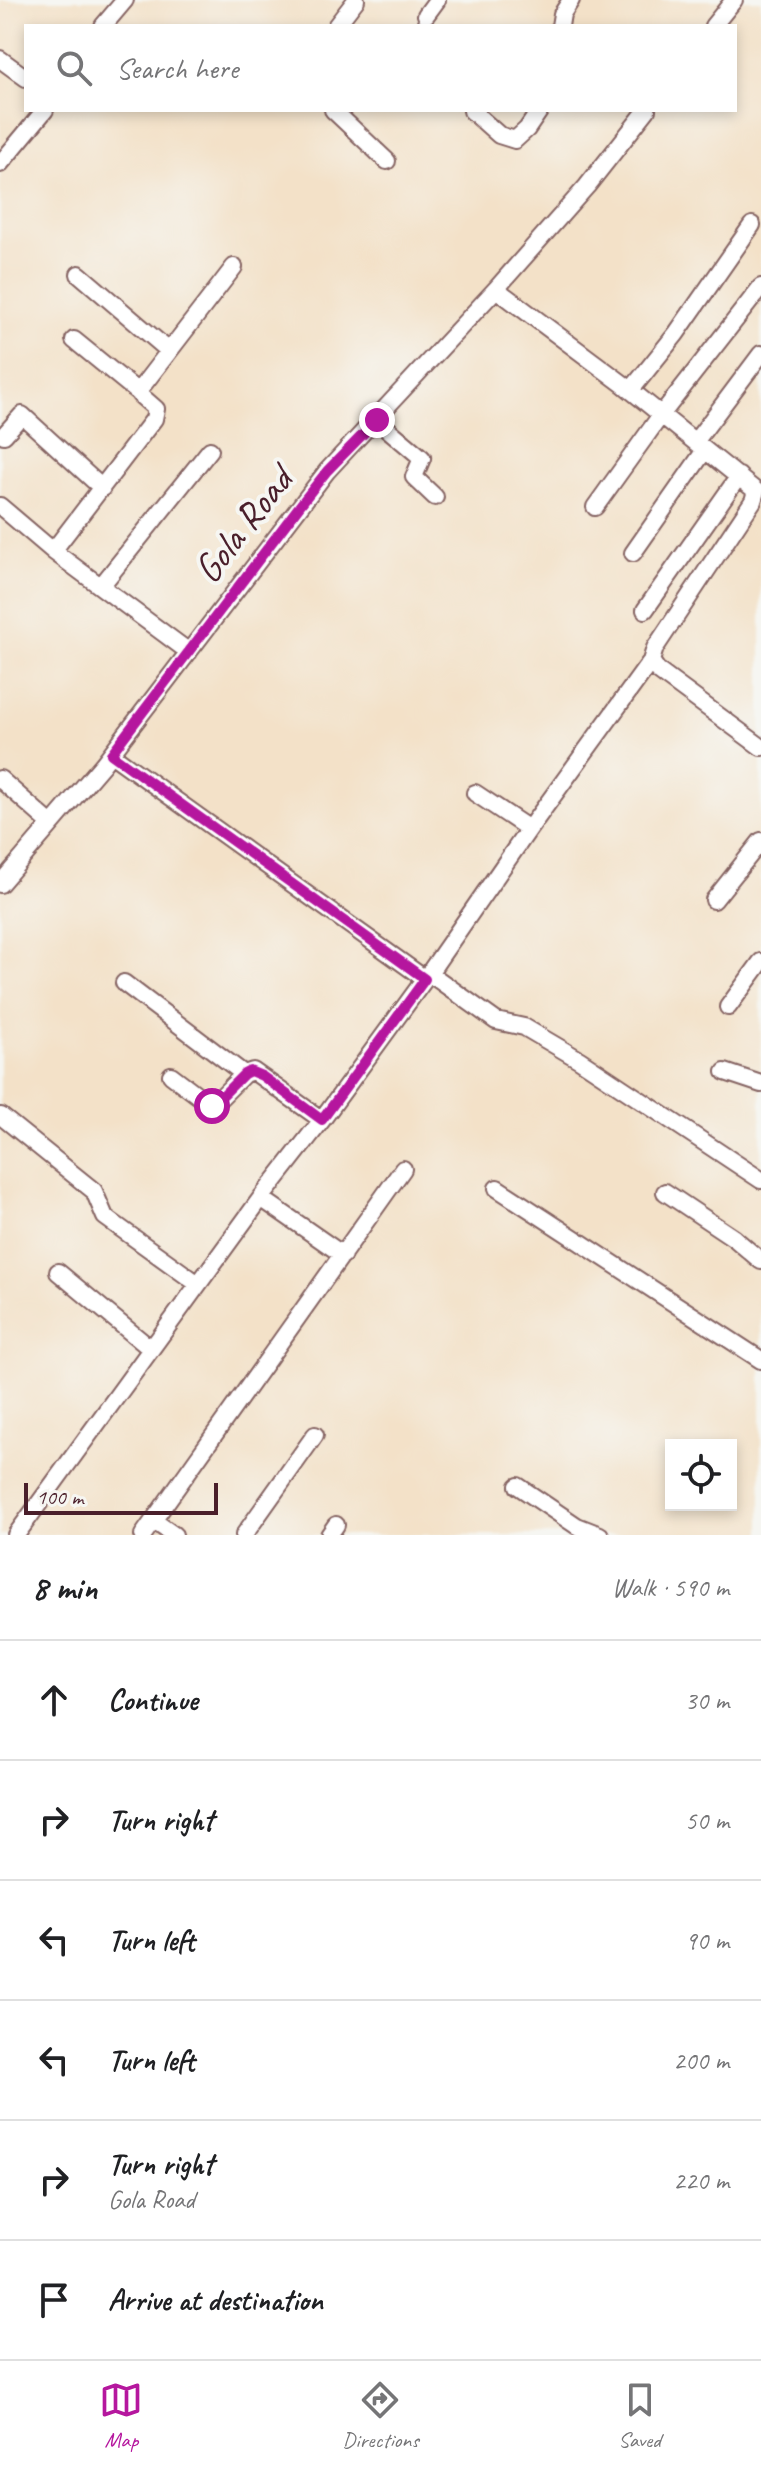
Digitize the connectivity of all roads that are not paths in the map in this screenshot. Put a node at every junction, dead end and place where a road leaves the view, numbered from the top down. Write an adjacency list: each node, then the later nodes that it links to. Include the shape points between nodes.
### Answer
1 (125, 0): 7 (street)
2 (356, 0): 8 (street)
3 (437, 0): 6 (street)
4 (571, 0): 9 (street)
5 (734, 0): 10 (street)
6 (426, 15)
7 (105, 24)
8 (338, 24)
9 (560, 24)
10 (715, 24)
11 (0, 59): 12 (street)
12 (24, 77)
13 (43, 112): 19 (street)
14 (335, 112): 18 (street)
15 (473, 112): 16 (street, via 499,135 515,140)
16 (539, 112)
17 (645, 112): 24 (street, Gola Road)
18 (387, 161)
19 (0, 164)
20 (752, 225): 28 (street)
21 (234, 267): 26 (street)
22 (79, 274): 26 (street)
23 (761, 287): 30 (street)
24 (496, 289): 28 (street); 31 (street, Gola Road)
25 (74, 340): 29 (street)
26 (169, 351): 29 (street)
27 (761, 354): 33 (street)
28 (631, 390): 30 (street)
29 (139, 393): 36 (street, via 156,409 155,417)
30 (661, 415): 33 (street); 39 (street)
31 (377, 420): 38 (street, via 422,458 414,477); 45 (street, Gola Road, via 327,471)
32 (4, 435): 36 (street, via 23,416)
33 (700, 446): 35 (street); 42 (street)
34 (210, 450): 43 (street)
35 (739, 476): 37 (street); 44 (street)
36 (102, 488): 41 (street)
37 (758, 488): 46 (street)
38 (435, 497)
39 (595, 507)
40 (1, 509): 41 (street)
41 (53, 551): 43 (street)
42 (633, 553)
43 (101, 586): 45 (street)
44 (645, 610)
45 (189, 652): 48 (street, Gola Road)
46 (651, 661): 47 (street); 52 (street)
47 (761, 747)
48 (111, 754): 51 (street, Gola Road); 57 (street)
49 (0, 779): 51 (street)
50 (475, 793): 52 (street)
51 (51, 824): 54 (street, Gola Road)
52 (529, 829): 57 (street)
53 (761, 841): 55 (street)
54 (0, 884)
55 (714, 900)
56 (761, 962): 59 (street)
57 (427, 976): 65 (street); 67 (street, via 496,1021 524,1027 580,1060)
58 (124, 983): 61 (street)
59 (728, 1007)
60 (725, 1072): 63 (street)
61 (244, 1074): 62 (street, via 212,1106); 65 (street, via 256,1072)
62 (171, 1075)
63 (761, 1084)
64 (1, 1116): 74 (street, via 94,1191 105,1217)
65 (322, 1120): 70 (street)
66 (403, 1169): 71 (street)
67 (761, 1180)
68 (497, 1188): 76 (street)
69 (665, 1192): 72 (street)
70 (261, 1198): 71 (street); 74 (street)
71 (343, 1255): 79 (street)
72 (761, 1261)
73 (58, 1272): 75 (street)
74 (198, 1284): 75 (street)
75 (151, 1349): 80 (street)
76 (761, 1360)
77 (315, 1435): 83 (street)
78 (518, 1486): 84 (street, via 577,1526)
79 (154, 1521): 81 (street); 82 (street)
80 (16, 1535)
81 (143, 1535)
82 (174, 1535)
83 (244, 1535)
84 (600, 1535)

